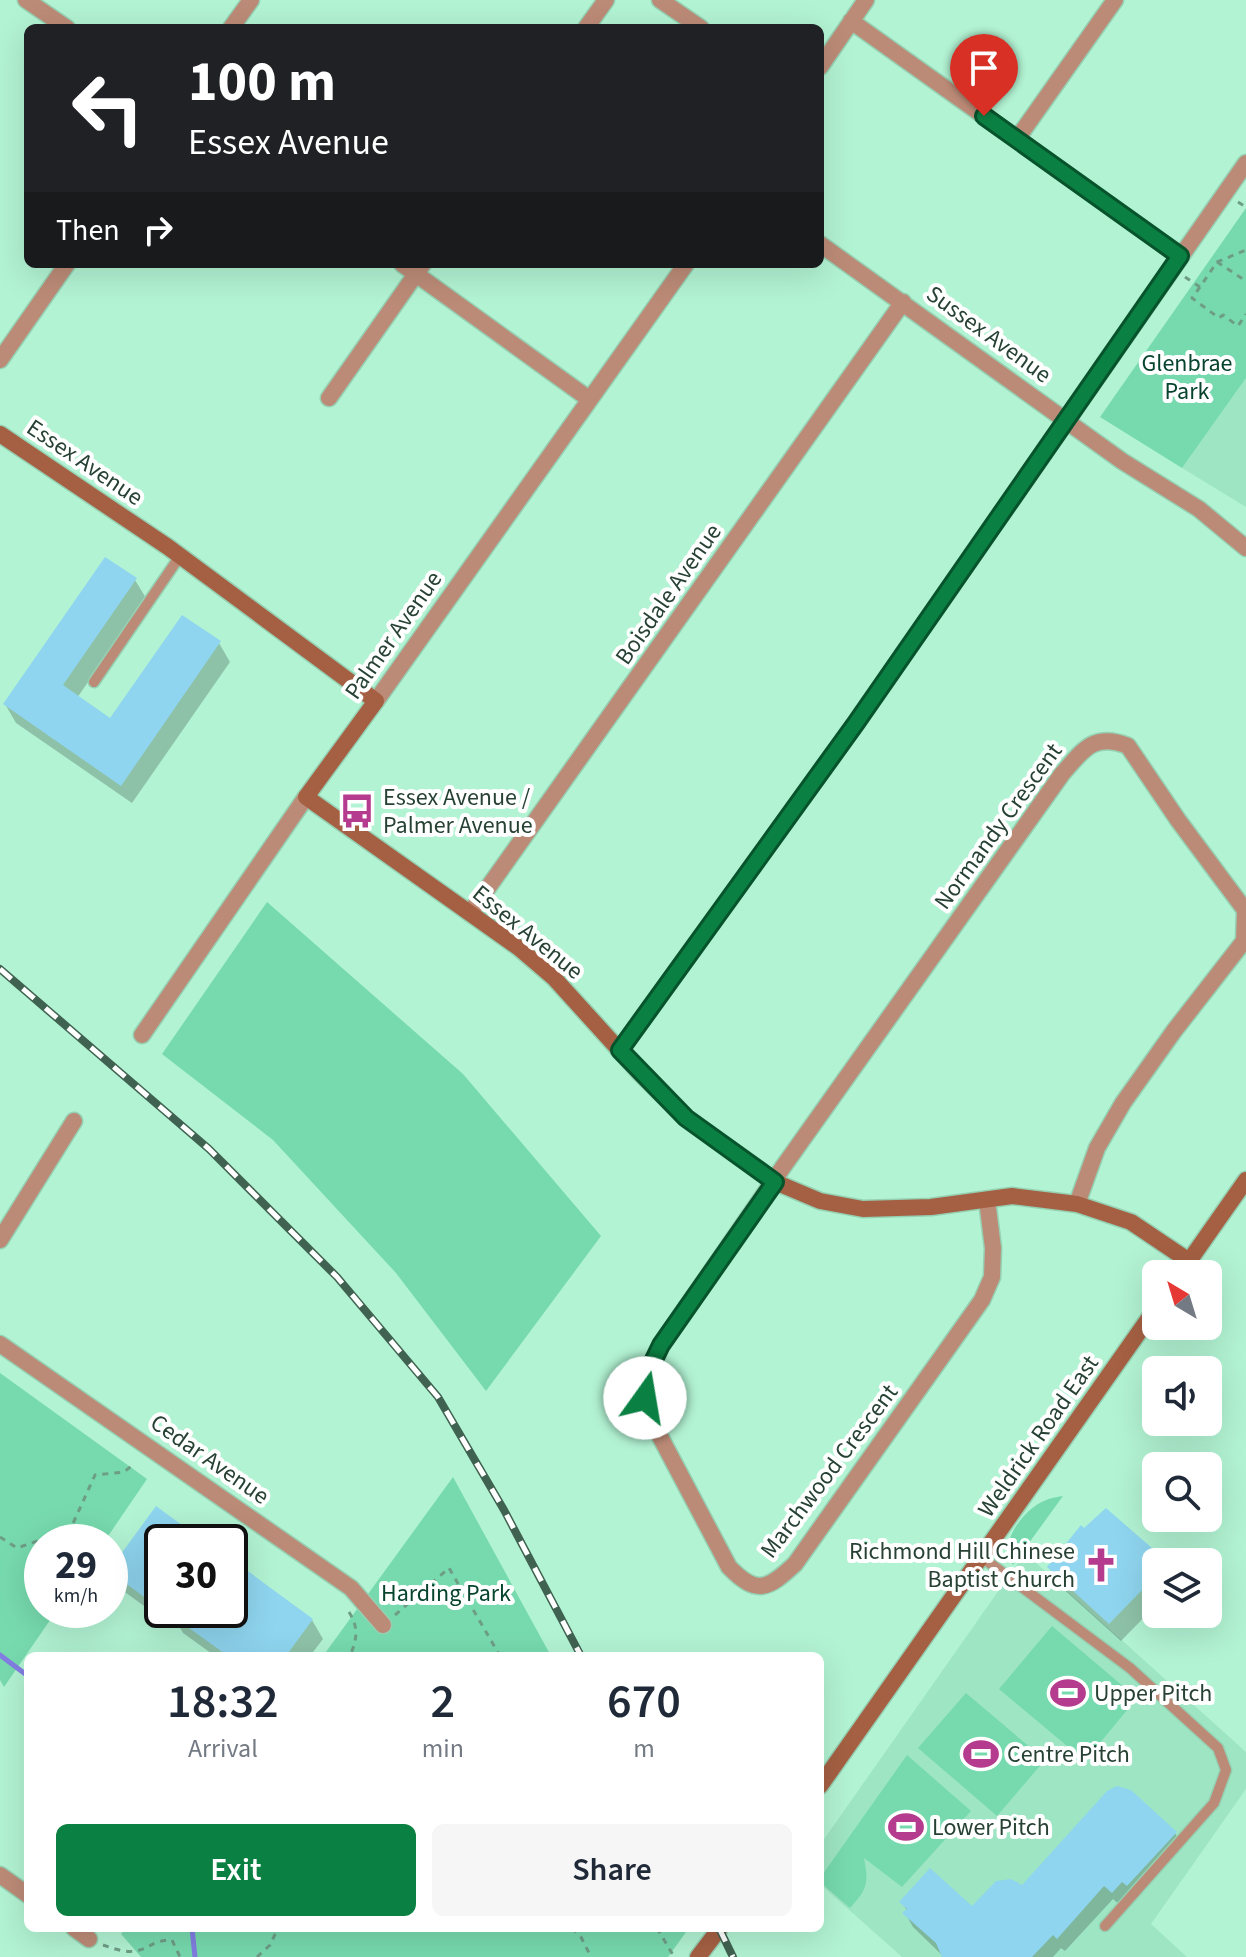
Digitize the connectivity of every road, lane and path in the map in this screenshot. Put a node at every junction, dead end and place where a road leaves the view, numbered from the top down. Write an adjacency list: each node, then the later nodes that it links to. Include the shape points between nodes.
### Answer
1 (26, 0): 8 (street)
2 (251, 0): 9 (street)
3 (606, 0): 10 (street)
4 (660, 0): 11 (street)
5 (866, 0): 7 (street)
6 (1115, 0): 13 (street)
7 (851, 21): 12 (street); 13 (street)
8 (61, 24)
9 (234, 24)
10 (589, 24)
11 (695, 24)
12 (824, 61)
13 (1017, 139): 19 (street)
14 (1246, 163): 19 (street)
15 (1238, 202): 16 (path)
16 (1246, 207)
17 (824, 247): 28 (street, Sussex Avenue)
18 (1246, 250): 20 (path)
19 (1180, 256): 33 (street)
20 (1217, 262): 26 (path); 27 (path)
21 (64, 268): 30 (street)
22 (413, 268): 31 (street)
23 (415, 268): 32 (street)
24 (683, 268): 32 (street, Palmer Avenue)
25 (1185, 277): 27 (path)
26 (1246, 281)
27 (1200, 287): 29 (path, via 1192,298 1219,318 1223,315 1238,326)
28 (903, 302): 33 (street, Sussex Avenue); 40 (street, Boisdale Avenue)
29 (1246, 314)
30 (0, 360)
31 (329, 398)
32 (589, 399): 38 (street, Palmer Avenue)
33 (1066, 419): 35 (street, Sussex Avenue, via 1199,509); 42 (street)
34 (0, 434): 36 (street, Essex Avenue)
35 (1246, 548)
36 (180, 556): 37 (lane); 38 (street, Essex Avenue)
37 (94, 682)
38 (376, 701): 39 (street, Palmer Avenue)
39 (306, 797): 40 (street, Essex Avenue); 41 (street, Palmer Avenue)
40 (470, 913): 42 (street, Essex Avenue, via 554,978)
41 (142, 1035)
42 (620, 1050): 45 (street, Essex Avenue, via 686,1118)
43 (74, 1121): 48 (street)
44 (1246, 1180): 50 (street)
45 (775, 1182): 46 (street, Essex Avenue, via 820,1201 863,1209); 46 (street, Marchwood Crescent, via 661,1345 649,1370 645,1398 729,1567 756,1587 773,1584 795,1564 982,1300 992,1277); 47 (street, Normandy Crescent, via 1062,774 1099,740 1115,740 1128,746 1245,910 1246,927 1232,959 1123,1103 1097,1148)
46 (987, 1200): 47 (street, Essex Avenue, via 1012,1196)
47 (1077, 1204): 49 (street, Essex Avenue, via 1131,1222)
48 (0, 1240)
49 (1177, 1260)
50 (1190, 1260)
51 (1142, 1328): 55 (street, Weldrick Road East)
52 (0, 1344): 57 (street, Cedar Avenue, via 351,1588)
53 (134, 1464): 54 (path, via 124,1472 95,1475 70,1530 17,1548)
54 (0, 1537)
55 (983, 1558): 60 (street, Weldrick Road East); 63 (lane, via 1130,1668 1218,1748 1226,1770 1214,1803)
56 (349, 1612): 58 (path, via 357,1633)
57 (383, 1625): 59 (path, via 449,1568)
58 (351, 1652)
59 (498, 1652)
60 (824, 1780)
61 (0, 1875): 62 (street)
62 (24, 1892)
63 (1105, 1926)
64 (79, 1932): 69 (street)
65 (276, 1932): 72 (path)
66 (576, 1932): 73 (path)
67 (659, 1932): 70 (path)
68 (717, 1932): 74 (street)
69 (89, 1939): 71 (path, via 135,1951 157,1940 172,1940)
70 (673, 1955)
71 (180, 1957)
72 (257, 1957)
73 (591, 1957)
74 (698, 1957)

